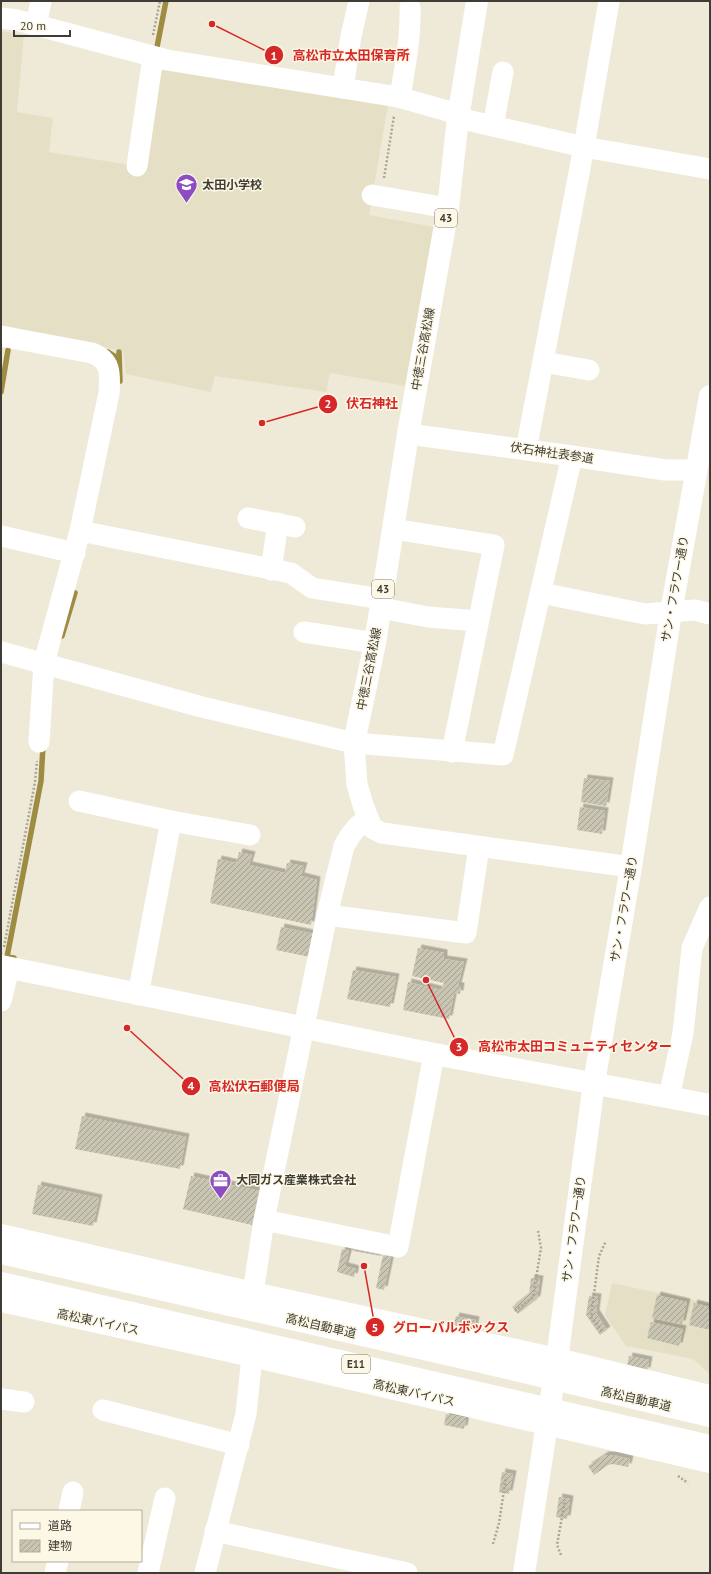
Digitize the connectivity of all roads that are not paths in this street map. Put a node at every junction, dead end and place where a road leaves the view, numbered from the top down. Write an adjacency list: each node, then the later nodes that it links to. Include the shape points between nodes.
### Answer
1 (41, 1): 7 (street)
2 (359, 1): 10 (street)
3 (477, 1): 12 (main road, 中徳三谷高松線 / 43)
4 (609, 1): 14 (street)
5 (410, 6): 11 (street, via 409,44)
6 (1, 18): 7 (street)
7 (36, 26): 8 (street)
8 (151, 56): 10 (street); 15 (street)
9 (503, 72): 13 (street)
10 (343, 88): 11 (street)
11 (399, 97): 12 (street)
12 (458, 116): 13 (street); 18 (main road, 中徳三谷高松線 / 43)
13 (493, 126): 14 (street)
14 (584, 147): 16 (street); 20 (street)
15 (137, 166)
16 (710, 169)
17 (376, 196): 18 (street)
18 (448, 208): 23 (main road, 中徳三谷高松線 / 43)
19 (1, 336): 29 (street, via 92,353 104,360 110,372 109,393)
20 (543, 362): 21 (street); 24 (street)
21 (588, 370)
22 (710, 396): 26 (main road, サン・フラワー通り)
23 (408, 434): 24 (street, 伏石神社表参道); 28 (main road, 中徳三谷高松線 / 43)
24 (526, 450): 25 (street, 伏石神社表参道)
25 (572, 456): 26 (street, 伏石神社表参道, via 665,470); 33 (street)
26 (703, 471): 35 (main road, サン・フラワー通り)
27 (248, 518): 32 (street, via 286,525)
28 (393, 529): 34 (main road, 中徳三谷高松線 / 43); 37 (street, via 494,545)
29 (80, 531): 31 (street); 32 (street)
30 (1, 536): 31 (street)
31 (75, 554): 41 (street)
32 (271, 570): 34 (street, via 291,574 312,588)
33 (541, 593): 35 (street, via 645,614); 44 (street, via 503,755)
34 (381, 603): 37 (street, via 428,617); 39 (main road, 中徳三谷高松線 / 43)
35 (671, 612): 36 (street, via 695,610); 50 (main road, サン・フラワー通り)
36 (710, 614)
37 (478, 621): 44 (street)
38 (304, 632): 39 (street)
39 (375, 642): 43 (main road, 中徳三谷高松線 / 43)
40 (1, 652): 41 (street)
41 (44, 663): 42 (street); 43 (street, via 202,707)
42 (39, 742)
43 (354, 744): 44 (street); 46 (street, via 357,784)
44 (452, 752)
45 (79, 801): 47 (street)
46 (368, 818): 49 (street, via 372,828 382,834); 52 (street, via 357,827 344,846)
47 (171, 821): 48 (street); 54 (street)
48 (250, 835)
49 (479, 847): 50 (street); 52 (street, via 466,933)
50 (631, 867): 58 (main road, サン・フラワー通り)
51 (710, 907): 59 (street, via 692,948 683,1033)
52 (327, 915): 56 (street)
53 (4, 962): 54 (main road); 55 (street)
54 (138, 995): 56 (main road)
55 (1, 1001)
56 (304, 1028): 57 (main road); 61 (street)
57 (434, 1054): 58 (main road); 61 (street, via 398,1247)
58 (594, 1083): 59 (main road); 68 (main road, サン・フラワー通り)
59 (669, 1097): 60 (main road)
60 (710, 1104)
61 (264, 1220): 65 (street)
62 (1, 1235): 65 (main road)
63 (1, 1253): 73 (main road, 高松自動車道 / E11)
64 (1, 1283): 76 (main road, E11)
65 (253, 1293): 68 (main road)
66 (1, 1301): 67 (main road, 高松東バイパス)
67 (252, 1356): 74 (main road, 高松東バイパス); 75 (street, via 246,1414)
68 (557, 1359): 69 (main road); 74 (main road, サン・フラワー通り)
69 (710, 1396)
70 (1, 1399): 71 (street)
71 (24, 1402)
72 (103, 1410): 75 (street)
73 (710, 1416)
74 (546, 1424): 77 (main road, 高松東バイパス); 86 (main road, サン・フラワー通り)
75 (239, 1444): 79 (street)
76 (710, 1446)
77 (710, 1462)
78 (165, 1498): 83 (street)
79 (215, 1531): 81 (street); 84 (street)
80 (58, 1562): 82 (street)
81 (347, 1567): 85 (street)
82 (55, 1573)
83 (148, 1573)
84 (205, 1573)
85 (407, 1573)
86 (524, 1573)

